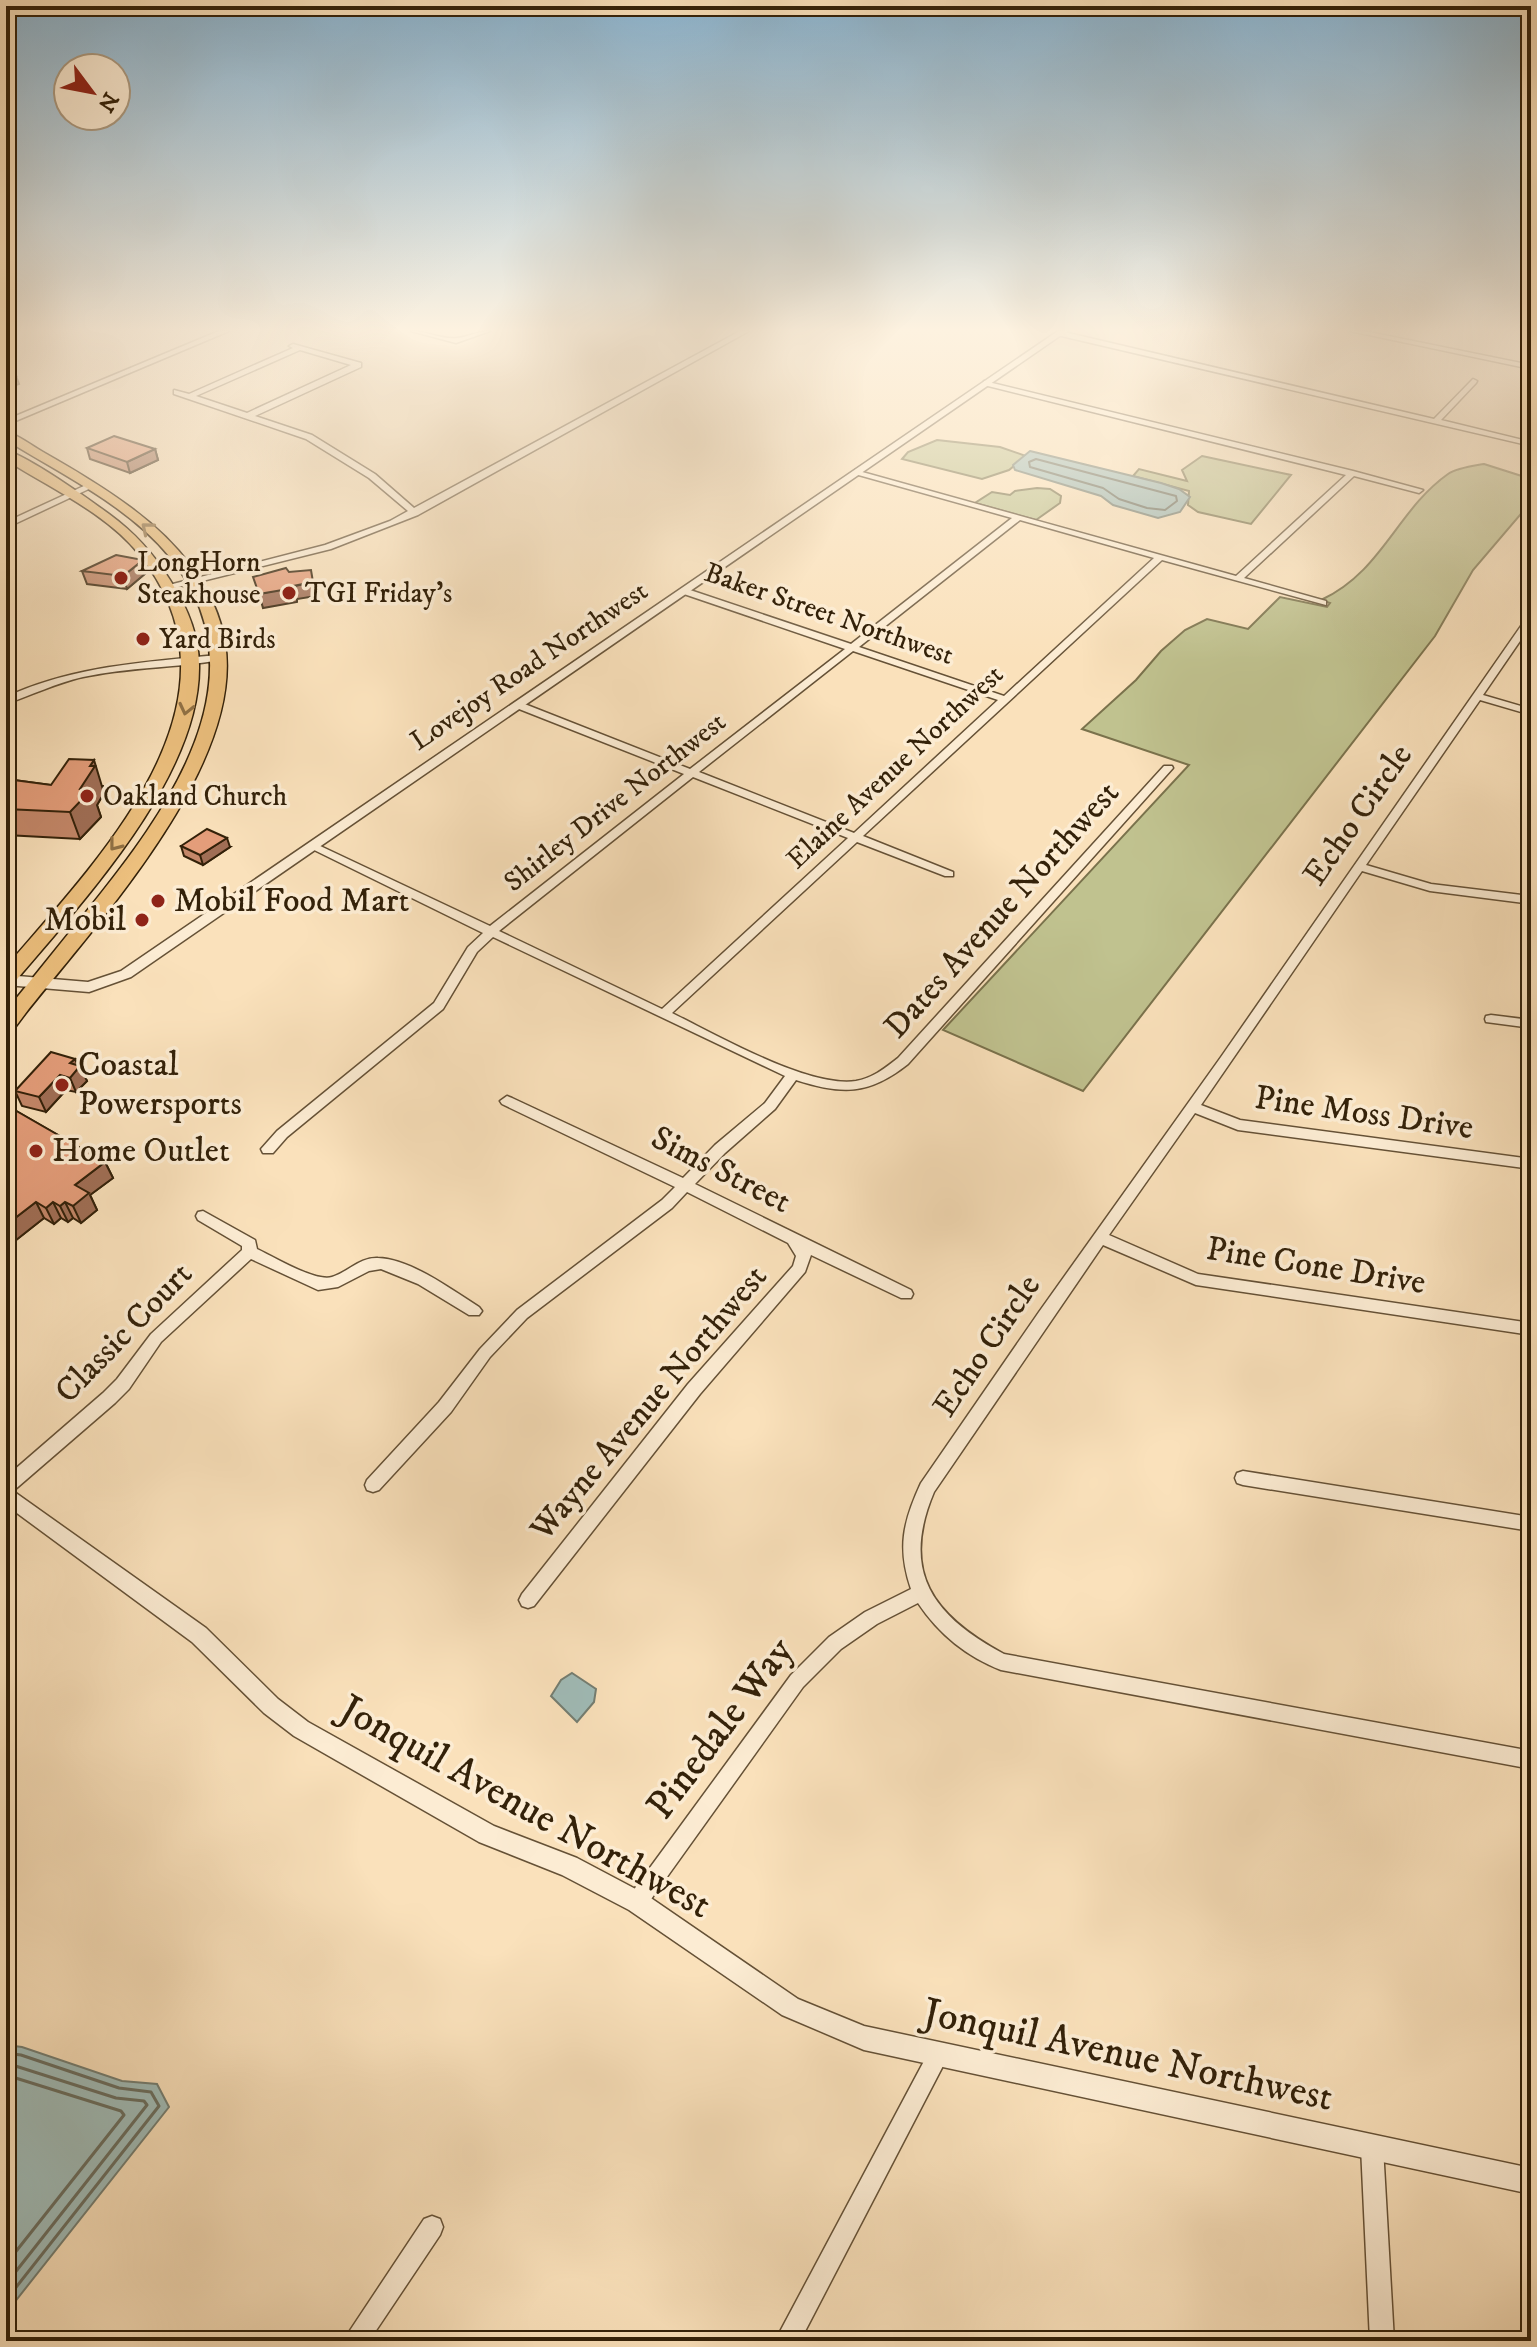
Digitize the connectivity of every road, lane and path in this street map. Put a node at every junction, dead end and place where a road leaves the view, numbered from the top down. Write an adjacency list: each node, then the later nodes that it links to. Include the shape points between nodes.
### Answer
1 (15, 441): 9 (main road)
2 (312, 441): 12 (street, via 357,465)
3 (546, 441): 12 (street)
4 (904, 441): 7 (street, Lovejoy Road Northwest)
5 (1221, 441): 8 (street)
6 (6, 454): 11 (main road)
7 (858, 472): 13 (street); 19 (street, Lovejoy Road Northwest)
8 (1353, 473): 10 (street); 16 (street)
9 (89, 487): 11 (street); 17 (main road, one-way to 9, via 151,529)
10 (1419, 490)
11 (70, 496): 14 (street); 18 (main road, via 138,545)
12 (415, 513): 17 (street, via 348,541)
13 (1018, 518): 15 (street); 22 (street, Shirley Drive Northwest)
14 (6, 525)
15 (1160, 557): 16 (street); 26 (street, Elaine Avenue Northwest)
16 (1238, 579): 20 (street)
17 (193, 580): 18 (street); 23 (main road, via 212,622)
18 (170, 586): 24 (main road, via 185,621)
19 (684, 591): 22 (street, Baker Street Northwest); 28 (street, Lovejoy Road Northwest)
20 (1323, 603)
21 (1531, 618): 25 (street, Echo Circle)
22 (853, 647): 26 (street, Baker Street Northwest); 33 (street, Shirley Drive Northwest)
23 (218, 658): 24 (street); 32 (main road, via 218,694)
24 (191, 661): 27 (street, via 83,674 36,686); 31 (main road, one-way to 31, via 185,714)
25 (1477, 696): 29 (street); 36 (street, Echo Circle)
26 (1004, 699): 34 (street, Elaine Avenue Northwest)
27 (6, 701)
28 (518, 705): 33 (street); 35 (street, Lovejoy Road Northwest)
29 (1531, 712)
30 (1168, 768): 46 (street, Dates Avenue Northwest, via 892,1072 873,1084 844,1088)
31 (163, 772): 32 (main road); 40 (main road, one-way to 40, via 117,844)
32 (192, 772): 41 (main road, via 140,856)
33 (690, 774): 34 (street); 39 (street, Shirley Drive Northwest)
34 (853, 838): 37 (street); 42 (street, Elaine Avenue Northwest)
35 (312, 846): 39 (street); 41 (street, Lovejoy Road Northwest, via 126,974 89,987)
36 (1359, 867): 38 (street, via 1430,887); 48 (street, Echo Circle)
37 (949, 874)
38 (1531, 900)
39 (491, 931): 42 (street); 49 (street, Shirley Drive Northwest, via 472,950 439,1006)
40 (6, 980): 41 (street, Lovejoy Road Northwest)
41 (40, 983): 45 (main road)
42 (665, 1013): 46 (street)
43 (1491, 1019): 44 (street)
44 (1531, 1024)
45 (6, 1025)
46 (793, 1074): 51 (street, via 770,1106)
47 (507, 1101): 51 (street, Sims Street)
48 (1192, 1107): 50 (street, Pine Moss Drive, via 1238,1125); 53 (street, Echo Circle)
49 (268, 1149)
50 (1531, 1164)
51 (688, 1185): 54 (street, Sims Street); 60 (street, via 522,1314)
52 (203, 1216): 55 (street, Classic Court, via 250,1244)
53 (1099, 1237): 58 (street, Pine Cone Drive, via 1196,1279); 64 (street, Echo Circle, via 918,1504 911,1551)
54 (795, 1243): 56 (street, Sims Street); 65 (street, Wayne Avenue Northwest, via 804,1255 800,1268 694,1389)
55 (249, 1252): 57 (street, Classic Court, via 328,1285 371,1264 391,1265); 61 (street, Classic Court, via 156,1338 109,1398)
56 (906, 1294)
57 (474, 1311)
58 (1531, 1329)
59 (1243, 1478): 63 (street)
60 (373, 1485)
61 (6, 1487)
62 (6, 1494): 67 (street, Jonquil Avenue Northwest, via 199,1635 301,1729 487,1834 569,1866)
63 (1531, 1524)
64 (920, 1593): 66 (street, Echo Circle, via 952,1633 1015,1667); 67 (street, Pinedale Way, via 871,1618 805,1672)
65 (528, 1600)
66 (1531, 1760)
67 (637, 1902): 68 (street, Jonquil Avenue Northwest, via 823,2024)
68 (938, 2055): 69 (street, Jonquil Avenue Northwest); 73 (street)
69 (1372, 2147): 70 (street, Jonquil Avenue Northwest); 74 (street)
70 (1531, 2181)
71 (432, 2227): 72 (street)
72 (355, 2341)
73 (787, 2341)
74 (1382, 2341)

